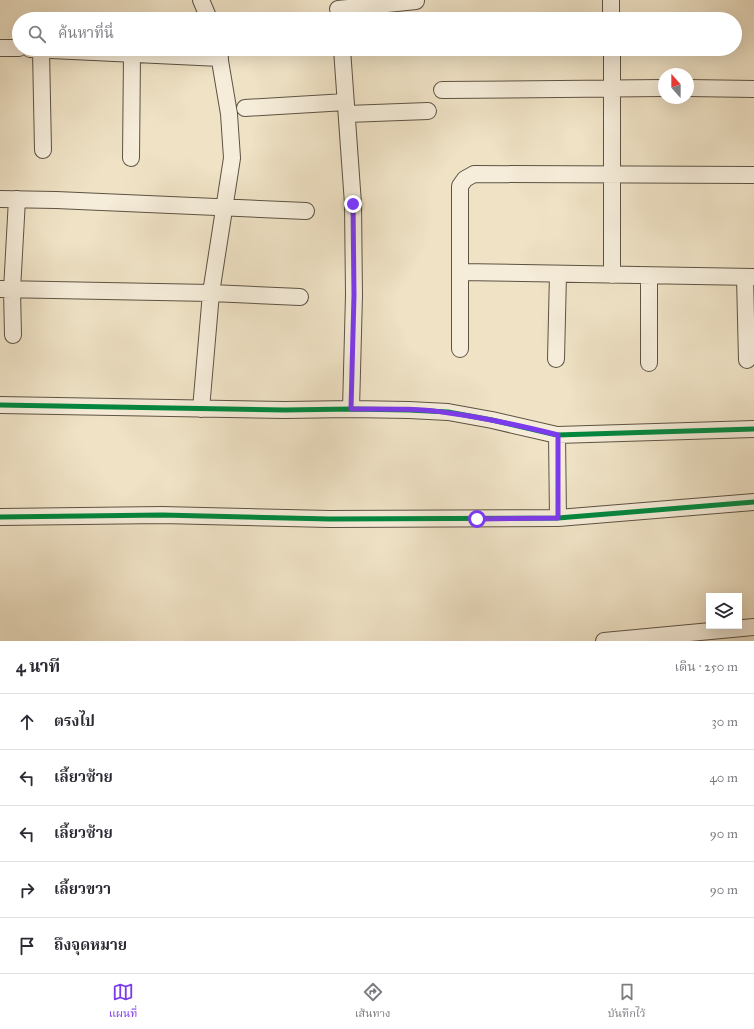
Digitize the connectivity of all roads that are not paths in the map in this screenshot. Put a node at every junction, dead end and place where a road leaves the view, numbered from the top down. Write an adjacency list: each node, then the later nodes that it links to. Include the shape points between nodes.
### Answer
1 (201, 0): 5 (street)
2 (611, 0): 6 (street)
3 (416, 1): 4 (street)
4 (338, 9)
5 (206, 12)
6 (611, 12)
7 (0, 48): 8 (street)
8 (12, 48)
9 (36, 56): 22 (street)
10 (132, 56): 23 (street)
11 (219, 56): 28 (street, via 232,150)
12 (342, 56): 20 (street)
13 (612, 56): 14 (street)
14 (613, 88): 15 (street); 18 (street); 24 (street)
15 (658, 88)
16 (694, 88): 17 (street)
17 (754, 89)
18 (442, 90)
19 (246, 108): 20 (street)
20 (346, 108): 21 (street); 45 (street, via 353,204)
21 (428, 111)
22 (43, 150)
23 (131, 158)
24 (613, 174): 25 (street); 30 (street, via 474,174 465,179 460,186); 32 (street)
25 (754, 175)
26 (0, 199): 27 (street)
27 (17, 200): 28 (street); 35 (street)
28 (225, 207): 29 (street); 36 (street)
29 (306, 211)
30 (460, 272): 31 (street); 39 (street)
31 (558, 274): 32 (street); 40 (street)
32 (612, 275): 33 (street)
33 (649, 276): 34 (street); 42 (street)
34 (749, 277): 41 (street)
35 (6, 290): 36 (street); 38 (street)
36 (211, 293): 37 (street); 44 (street)
37 (300, 297)
38 (14, 335)
39 (460, 349)
40 (556, 359)
41 (747, 360)
42 (649, 363)
43 (0, 405): 44 (street)
44 (201, 409): 45 (street)
45 (351, 409): 47 (street, via 448,412)
46 (754, 429): 47 (street)
47 (558, 435): 50 (street)
48 (754, 502): 50 (street)
49 (0, 517): 50 (street, via 162,515)
50 (558, 518)
51 (754, 627): 52 (street)
52 (604, 641)

